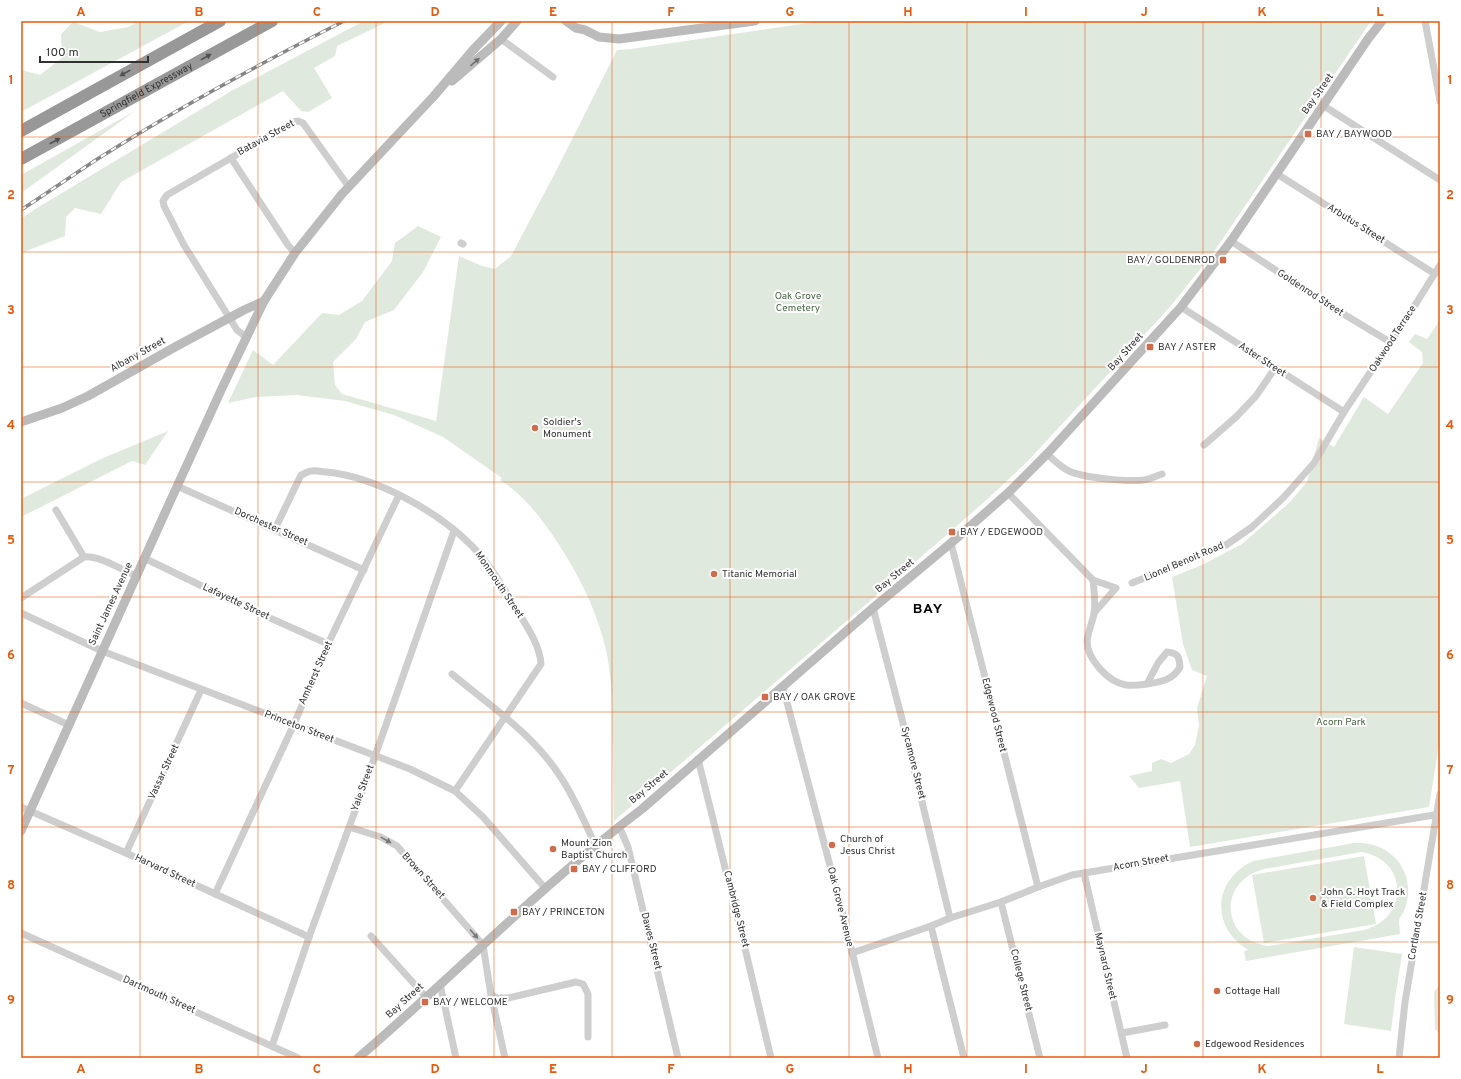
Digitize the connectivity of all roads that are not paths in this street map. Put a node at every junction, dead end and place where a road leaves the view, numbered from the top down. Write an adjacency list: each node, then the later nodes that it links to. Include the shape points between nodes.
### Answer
1 (220, 21): 17 (highway, one-way to 17)
2 (272, 21): 19 (highway, Springfield Expressway, one-way to 2)
3 (501, 21): 14 (main road, via 472,50)
4 (517, 21): 11 (main road)
5 (566, 21): 10 (main road, via 576,28)
6 (755, 21): 10 (main road, via 619,39 599,37)
7 (1376, 21): 12 (main road, Bay Street)
8 (1382, 21): 12 (main road, Bay Street)
9 (1425, 21): 15 (street)
10 (583, 25)
11 (501, 39): 13 (street); 14 (main road, one-way to 11)
12 (1368, 40): 16 (main road, Bay Street)
13 (553, 77)
14 (434, 96): 22 (main road, Saint James Avenue)
15 (1440, 101)
16 (1324, 106): 20 (main road, Bay Street); 21 (street)
17 (21, 131)
18 (231, 158): 22 (street, Batavia Street, via 298,121 303,123); 24 (street); 29 (street, Batavia Street, via 167,195 163,201 184,245)
19 (21, 159)
20 (1277, 174): 23 (main road, Bay Street); 26 (street, Arbutus Street)
21 (1440, 180)
22 (349, 187): 24 (main road, Saint James Avenue)
23 (1231, 241): 28 (main road, Bay Street); 31 (street, Goldenrod Street)
24 (295, 252): 27 (main road, Saint James Avenue)
25 (1440, 265): 26 (street, Oakwood Terrace)
26 (1435, 274): 31 (street, Oakwood Terrace)
27 (264, 301): 29 (main road, Albany Street); 30 (main road, Saint James Avenue)
28 (1181, 307): 32 (street, Aster Street); 36 (main road, Bay Street)
29 (230, 318): 30 (street); 34 (main road, Albany Street, via 88,396)
30 (246, 337): 38 (main road, Saint James Avenue)
31 (1390, 342): 33 (street, Oakwood Terrace)
32 (1275, 368): 33 (street, Aster Street); 35 (street, via 1256,396)
33 (1344, 412): 50 (street, Lionel Benoit Road, via 1314,463 1283,498 1252,527 1226,545)
34 (21, 422)
35 (1204, 445)
36 (1047, 454): 37 (street, via 1060,466 1083,476 1144,480); 39 (main road, Bay Street)
37 (1162, 474)
38 (177, 486): 42 (street, Dorchester Street); 46 (main road, Saint James Avenue)
39 (1008, 493): 44 (main road, Bay Street); 49 (street)
40 (399, 495): 42 (street, Monmouth Street, via 368,481 337,473 312,471 301,475); 43 (street, Monmouth Street, via 427,510); 47 (street, Amherst Street)
41 (56, 510): 45 (street)
42 (275, 529): 47 (street, Dorchester Street)
43 (454, 530): 62 (street, Monmouth Street, via 492,572 528,628 540,655 541,664); 65 (street, Yale Street)
44 (951, 543): 52 (main road, Bay Street); 78 (street, Edgewood Street)
45 (84, 557): 48 (street, via 101,560); 51 (street)
46 (144, 558): 48 (main road, Saint James Avenue); 55 (street, Lafayette Street)
47 (364, 570): 55 (street, Amherst Street)
48 (136, 576): 56 (main road, Saint James Avenue)
49 (1093, 580): 54 (street); 54 (street, via 1116,588)
50 (1132, 583)
51 (21, 598)
52 (873, 608): 59 (main road, Bay Street); 82 (street, Sycamore Street)
53 (21, 613): 56 (street, Princeton Street)
54 (1094, 613): 58 (street, via 1087,642 1093,661 1111,678 1125,685)
55 (328, 644): 63 (street, Amherst Street)
56 (102, 651): 60 (street, Princeton Street); 64 (main road, Saint James Avenue)
57 (452, 674): 62 (street)
58 (1147, 684): 58 (street, via 1167,652 1178,656 1180,667 1176,673 1166,680)
59 (783, 687): 66 (main road, Bay Street); 88 (street, Oak Grove Avenue)
60 (201, 690): 63 (street, Princeton Street); 76 (street, Vassar Street)
61 (21, 703): 64 (street)
62 (505, 717): 67 (street, Monmouth Street); 75 (street, via 546,756 572,796)
63 (294, 724): 65 (street, Princeton Street); 80 (street, Amherst Street)
64 (69, 725): 70 (main road, Saint James Avenue)
65 (375, 756): 67 (street, Princeton Street, via 410,769); 73 (street, Yale Street)
66 (698, 760): 72 (main road, Bay Street); 102 (street, Cambridge Street)
67 (455, 791): 79 (street, Princeton Street, via 483,817)
68 (1440, 794): 71 (street, Cortland Street)
69 (21, 807): 70 (street, Harvard Street)
70 (30, 811): 74 (main road, Saint James Avenue); 76 (street, Harvard Street)
71 (1438, 814): 77 (street, Acorn Street); 107 (street, Cortland Street, via 1405,1002)
72 (619, 826): 75 (main road, Bay Street); 101 (street, Dawes Street, via 628,848)
73 (349, 827): 86 (street, Yale Street); 87 (street, Brown Street, one-way to 87, via 381,837 397,846)
74 (21, 830)
75 (596, 847): 79 (main road, Bay Street)
76 (126, 853): 80 (street, Harvard Street)
77 (1084, 873): 78 (street, Acorn Street); 93 (street, Maynard Street)
78 (1038, 887): 81 (street, Acorn Street)
79 (545, 888): 87 (main road, Bay Street)
80 (215, 894): 86 (street, Harvard Street)
81 (1001, 902): 82 (street, Acorn Street); 105 (street, College Street)
82 (950, 918): 83 (street, Acorn Street)
83 (932, 926): 88 (street, Acorn Street); 104 (street)
84 (21, 933): 95 (street, Dartmouth Street)
85 (371, 936): 91 (street)
86 (309, 937): 95 (street, Yale Street)
87 (483, 945): 89 (main road, Bay Street); 90 (street)
88 (852, 953): 103 (street, Oak Grove Avenue)
89 (440, 984): 91 (main road, Bay Street); 99 (street)
90 (491, 995): 94 (street, via 508,998 576,982 583,984 588,994); 100 (street)
91 (426, 997): 97 (main road, Bay Street)
92 (1165, 1025): 93 (street)
93 (1122, 1033): 106 (street, Maynard Street)
94 (588, 1037)
95 (272, 1046): 96 (street, Dartmouth Street)
96 (282, 1054): 98 (street, Dartmouth Street)
97 (362, 1056)
98 (298, 1058)
99 (456, 1058)
100 (505, 1058)
101 (678, 1058)
102 (771, 1058)
103 (878, 1058)
104 (964, 1058)
105 (1040, 1058)
106 (1127, 1058)
107 (1399, 1058)

